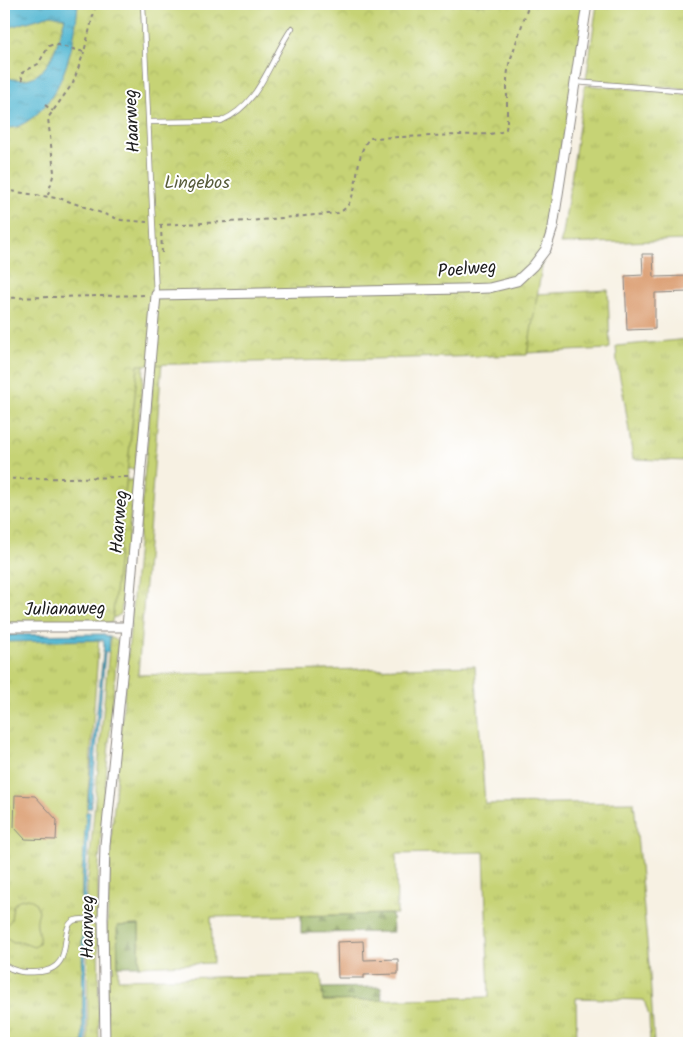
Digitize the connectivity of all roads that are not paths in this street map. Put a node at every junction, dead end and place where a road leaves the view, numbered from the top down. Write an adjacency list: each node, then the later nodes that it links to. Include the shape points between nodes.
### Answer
1 (144, 4): 6 (lane, Haarweg)
2 (587, 4): 4 (street, Poelweg)
3 (292, 28): 6 (lane, via 259,88 247,105 231,117 221,121)
4 (575, 82): 5 (lane); 7 (street, Poelweg, via 553,227 546,250 517,281 489,288)
5 (689, 91)
6 (149, 122): 7 (lane, Haarweg)
7 (156, 295): 8 (street, Haarweg)
8 (127, 626): 9 (street, Julianaweg); 10 (street, Haarweg, via 105,845)
9 (4, 627)
10 (103, 919): 11 (lane, via 72,922 55,967 44,972 21,973); 12 (street, Haarweg)
11 (4, 965)
12 (105, 1043)

